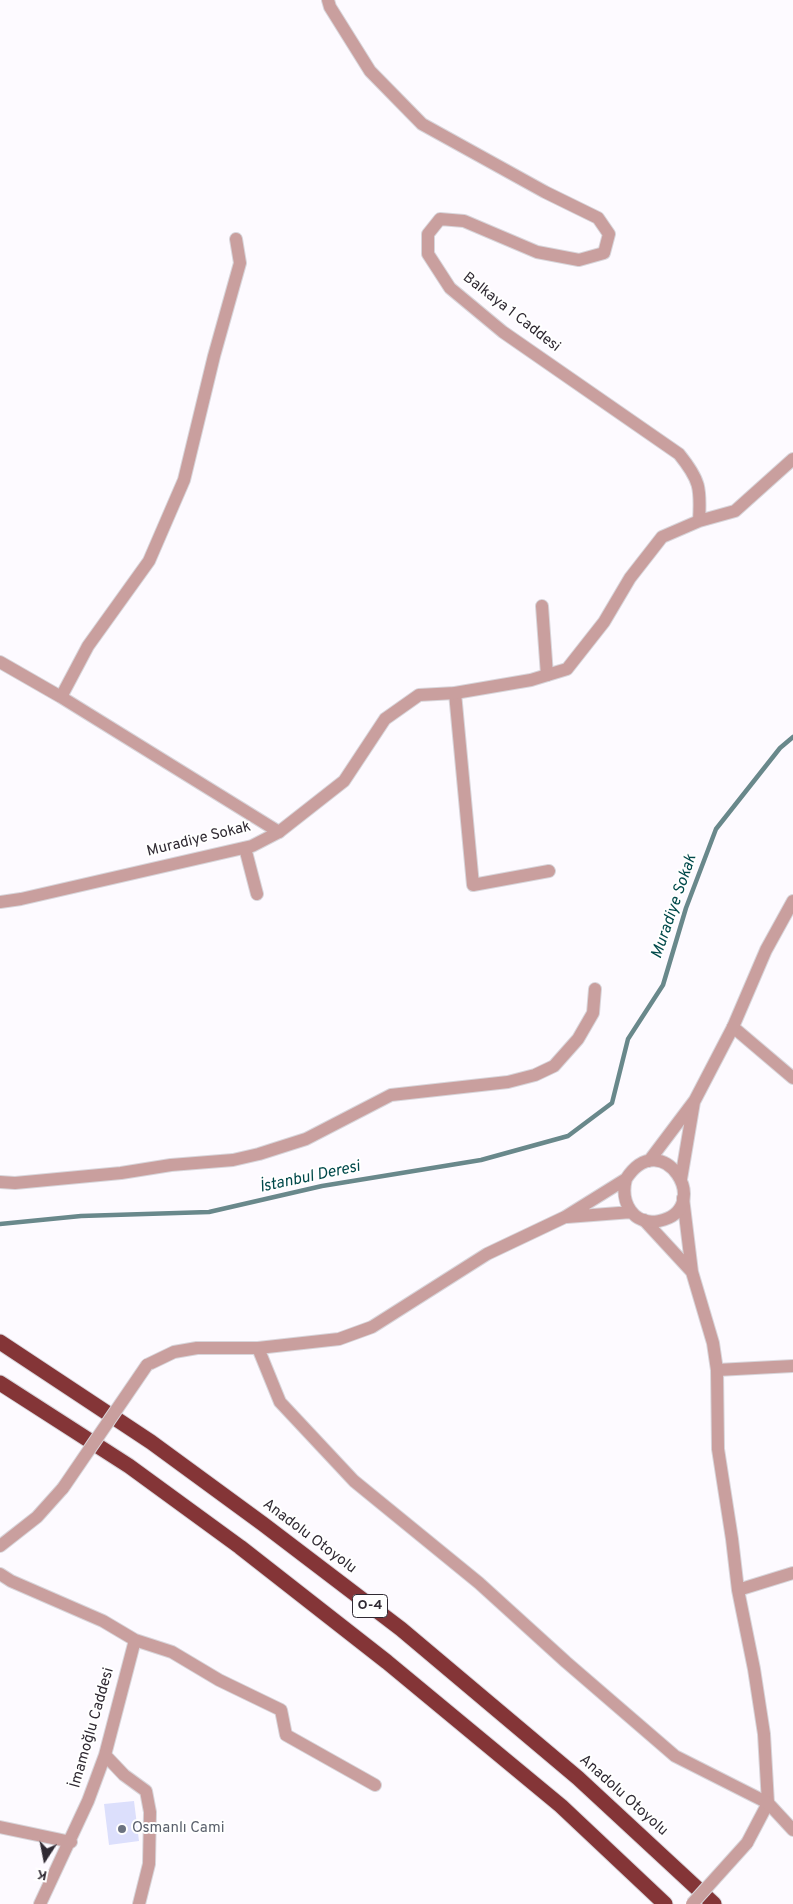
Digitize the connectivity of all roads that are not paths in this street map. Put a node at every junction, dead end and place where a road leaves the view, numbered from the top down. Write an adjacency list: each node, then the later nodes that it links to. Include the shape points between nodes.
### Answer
1 (328, 0): 4 (street, Balkaya 1 Caddesi, via 370,71 422,124 598,218 609,234 604,254 579,260 537,252 464,220 440,219 428,234 428,254 450,288 503,332 680,454 692,470 700,493)
2 (236, 239): 9 (street, via 240,263 184,480 149,561 88,646)
3 (793, 459): 4 (street, Muradiye Sokak, via 735,511)
4 (699, 521): 7 (street, Muradiye Sokak, via 662,537 630,578 604,622 567,669)
5 (542, 606): 7 (street)
6 (0, 662): 9 (street)
7 (547, 675): 8 (street, Muradiye Sokak)
8 (455, 693): 10 (street, Muradiye Sokak, via 419,695 384,719 344,781); 12 (street, via 472,885)
9 (62, 697): 10 (street)
10 (278, 832): 11 (street, Muradiye Sokak)
11 (245, 848): 13 (street); 15 (street, Muradiye Sokak)
12 (549, 871)
13 (257, 894)
14 (793, 901): 17 (street, via 766,950)
15 (0, 902)
16 (595, 988): 23 (street, via 593,1013 578,1039 554,1066 535,1075 508,1082 390,1095 306,1139 233,1160 102,1175)
17 (733, 1027): 18 (street); 19 (street)
18 (793, 1078)
19 (695, 1100): 20 (street); 22 (street)
20 (649, 1161): 21 (street, via 631,1170); 22 (street, via 668,1164)
21 (626, 1179): 25 (street, via 624,1199); 26 (street)
22 (682, 1179): 24 (street)
23 (0, 1182)
24 (683, 1198): 27 (street, via 680,1207 665,1220); 28 (street)
25 (632, 1212): 26 (street); 27 (street)
26 (565, 1217): 30 (street, via 487,1254 372,1327 339,1339)
27 (644, 1220): 28 (street)
28 (692, 1272): 32 (street, via 713,1343)
29 (0, 1342): 51 (highway, Anadolu Otoyolu / O-4, via 151,1442 401,1629 578,1778)
30 (258, 1348): 34 (street, bridge, via 189,1349 174,1352 147,1365 63,1488 37,1517); 41 (street, via 280,1402 354,1481 479,1583 675,1756)
31 (793, 1366): 32 (street)
32 (717, 1370): 37 (street, via 718,1449)
33 (0, 1383): 42 (highway, O-4, via 129,1466 240,1547 387,1662)
34 (0, 1546)
35 (793, 1572): 37 (street)
36 (0, 1574): 38 (street, via 103,1621)
37 (738, 1590): 41 (street, via 764,1734)
38 (134, 1640): 39 (street, İmamoğlu Caddesi); 40 (street, via 172,1652 219,1680 281,1710 286,1735)
39 (105, 1756): 45 (street, İmamoğlu Caddesi); 47 (street, via 146,1791 150,1812 149,1864)
40 (375, 1785)
41 (768, 1804): 44 (street); 50 (street, bridge, via 747,1843)
42 (561, 1806): 48 (highway); 49 (highway, O-4)
43 (0, 1827): 45 (street)
44 (793, 1830)
45 (71, 1842): 46 (street, İmamoğlu Caddesi)
46 (40, 1904)
47 (138, 1904)
48 (651, 1904)
49 (665, 1904)
50 (692, 1904)
51 (714, 1904)

